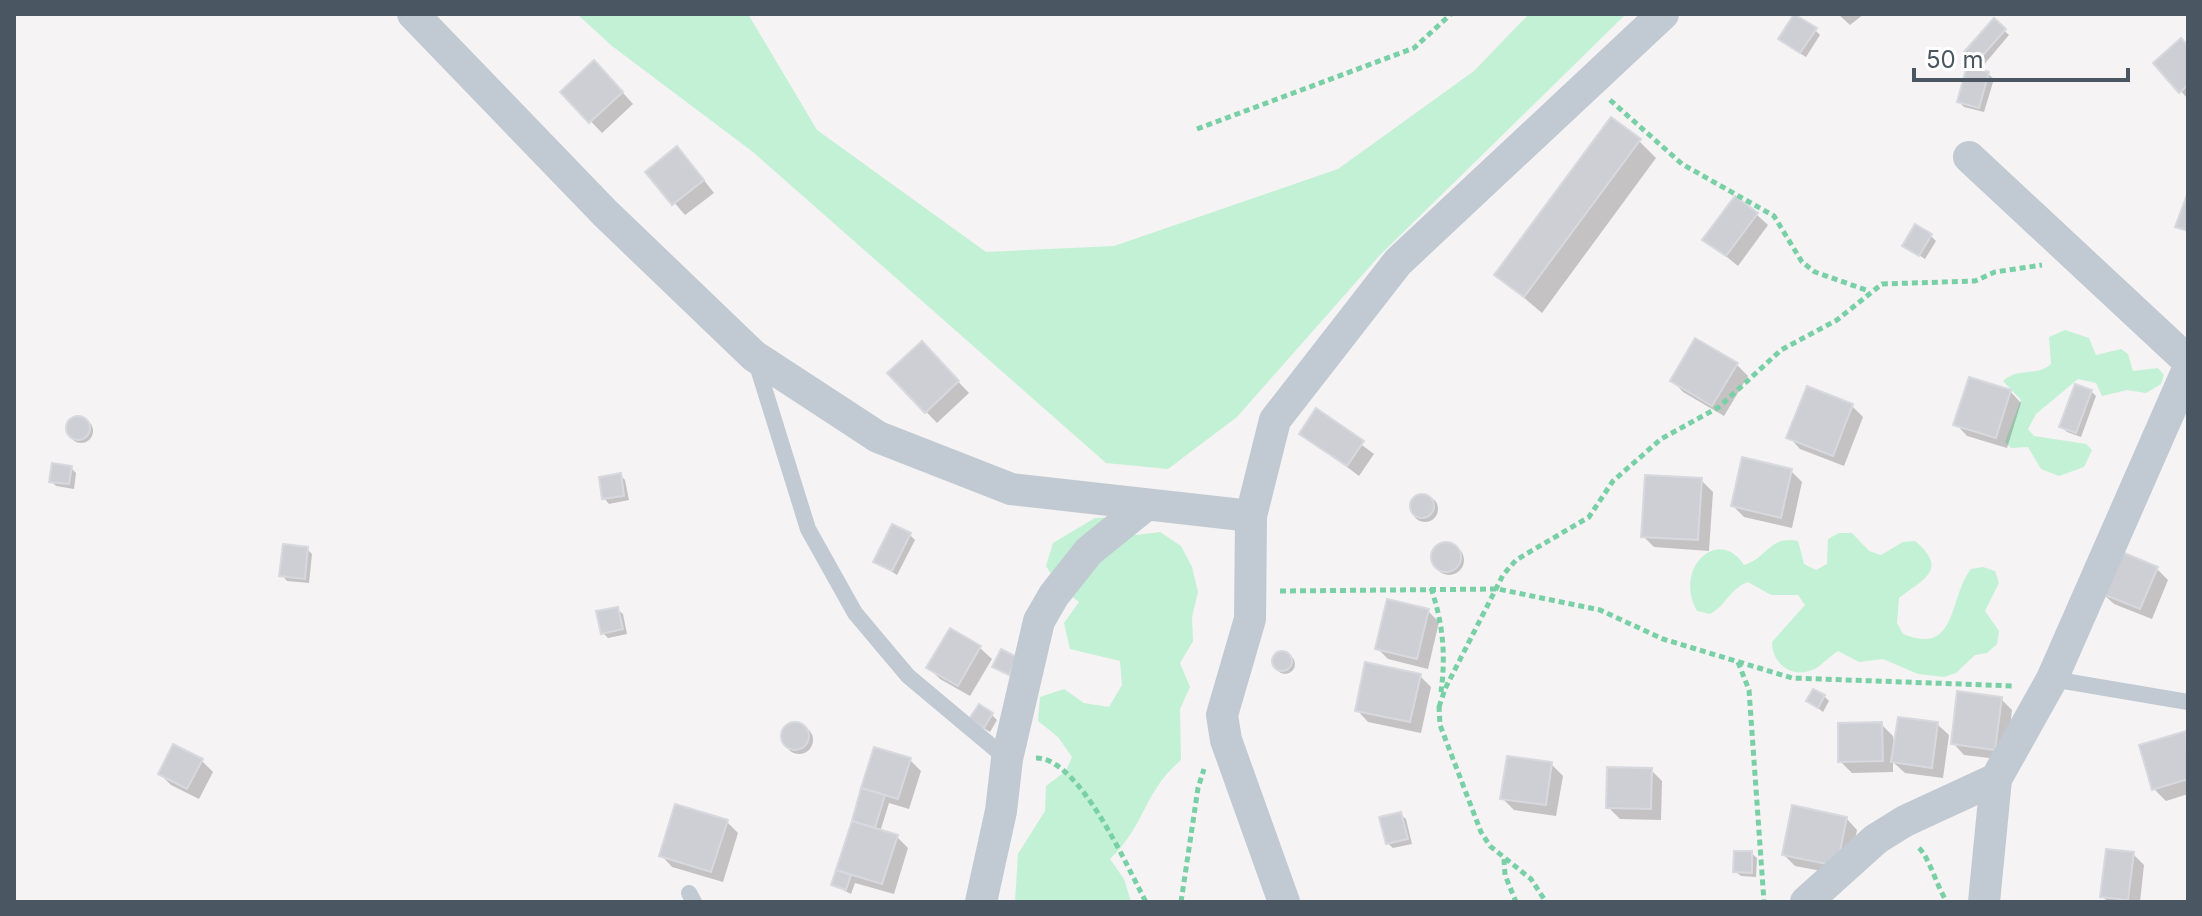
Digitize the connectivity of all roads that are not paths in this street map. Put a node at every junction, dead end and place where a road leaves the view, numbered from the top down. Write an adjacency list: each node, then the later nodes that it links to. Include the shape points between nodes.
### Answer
1 (413, 14): 4 (street, via 605,213)
2 (1663, 14): 8 (street, via 1398,262 1275,420)
3 (1969, 157): 5 (street)
4 (754, 356): 7 (street, via 878,437 1011,489); 11 (lane, via 808,529 855,613 908,676)
5 (2188, 361)
6 (2188, 369): 9 (street)
7 (1146, 505): 8 (street); 11 (street, via 1089,551 1039,621)
8 (1251, 516): 14 (street, via 1250,619 1222,715 1226,740)
9 (2052, 679): 10 (lane); 12 (street)
10 (2188, 702)
11 (1007, 759): 13 (street)
12 (1996, 779): 15 (street, via 1876,839); 16 (street)
13 (981, 902)
14 (1284, 902)
15 (1806, 902)
16 (1984, 902)

